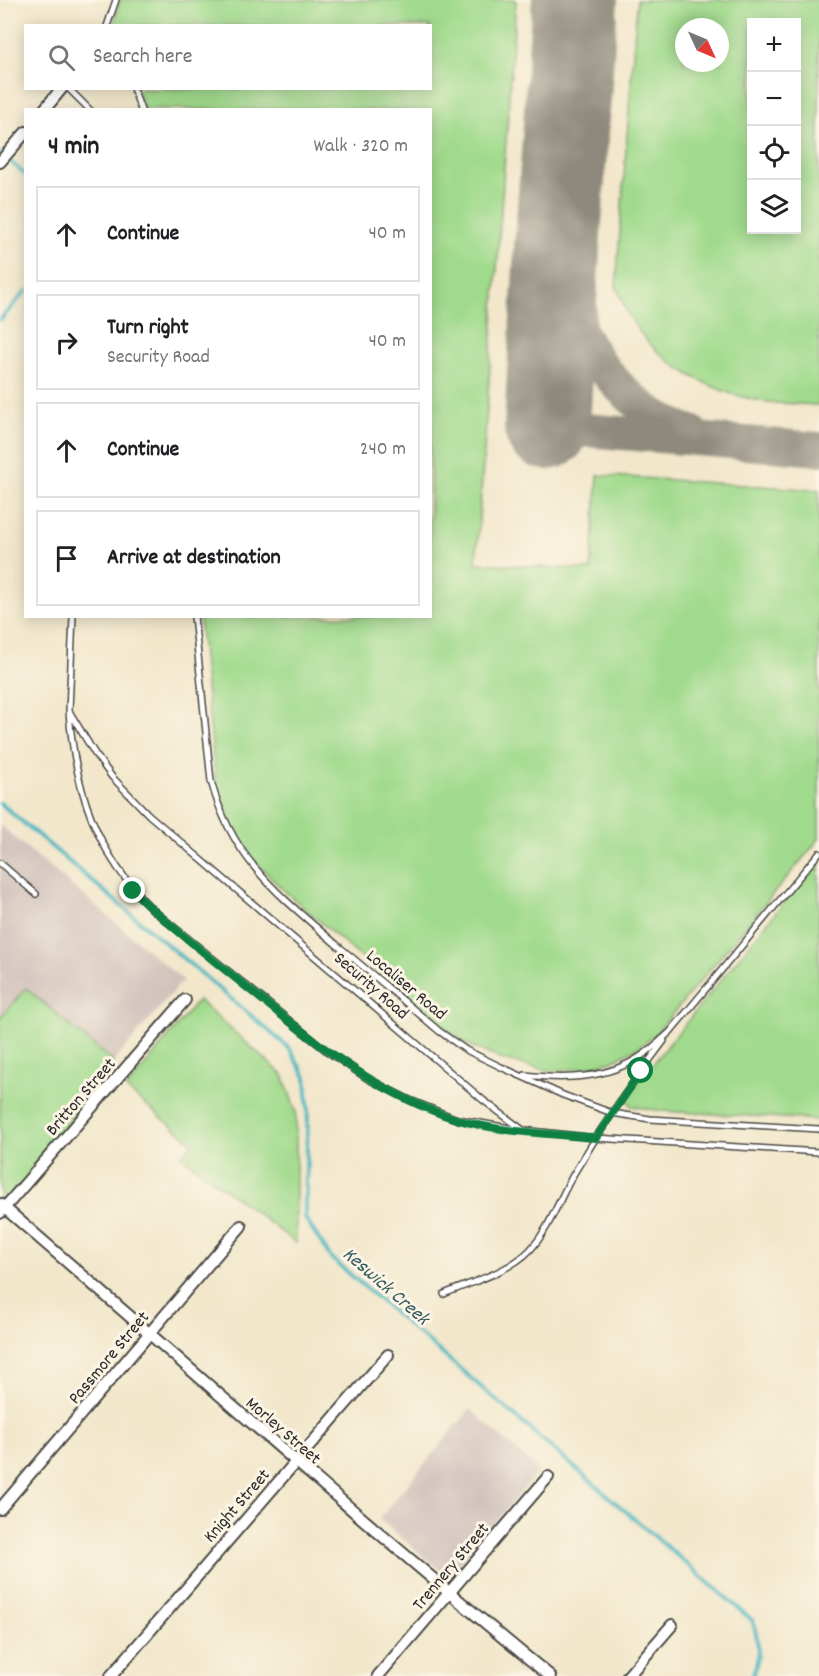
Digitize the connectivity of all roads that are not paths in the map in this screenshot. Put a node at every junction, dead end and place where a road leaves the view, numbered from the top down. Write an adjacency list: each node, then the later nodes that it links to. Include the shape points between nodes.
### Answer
1 (116, 0): 2 (lane)
2 (108, 24)
3 (60, 90): 6 (street)
4 (70, 90): 7 (lane)
5 (134, 90): 8 (lane)
6 (46, 108)
7 (88, 108)
8 (140, 108)
9 (24, 134): 10 (street)
10 (0, 162)
11 (73, 618): 13 (lane)
12 (194, 618): 19 (lane, Localiser Road, via 211,781 226,825 240,850 282,897 438,1031 466,1050)
13 (69, 711): 22 (lane, Security Road, via 106,769 143,808); 22 (lane, via 71,745 90,814 116,868 153,910 328,1053 368,1079 457,1119)
14 (819, 853): 18 (lane)
15 (0, 863): 16 (lane)
16 (36, 894)
17 (185, 1000): 25 (street, Britton Street)
18 (670, 1032): 19 (lane, via 643,1055 612,1070 568,1078); 20 (lane)
19 (518, 1074): 20 (lane, Localiser Road)
20 (612, 1113): 21 (lane, Localiser Road, via 650,1119); 23 (lane)
21 (819, 1129)
22 (523, 1130): 23 (lane)
23 (596, 1138): 24 (lane); 27 (lane, via 529,1250 497,1271)
24 (819, 1152)
25 (2, 1208): 28 (street, Morley Street)
26 (241, 1226): 28 (street, Passmore Street)
27 (444, 1294)
28 (150, 1334): 30 (street, Morley Street); 32 (street, Passmore Street)
29 (388, 1355): 30 (street, Knight Street)
30 (295, 1462): 33 (street, Morley Street); 35 (street, Knight Street)
31 (548, 1477): 33 (street, Trennery Street)
32 (0, 1509)
33 (449, 1594): 36 (street, Trennery Street); 37 (street, Morley Street)
34 (672, 1625): 38 (street)
35 (111, 1676)
36 (378, 1676)
37 (550, 1676)
38 (628, 1676)

